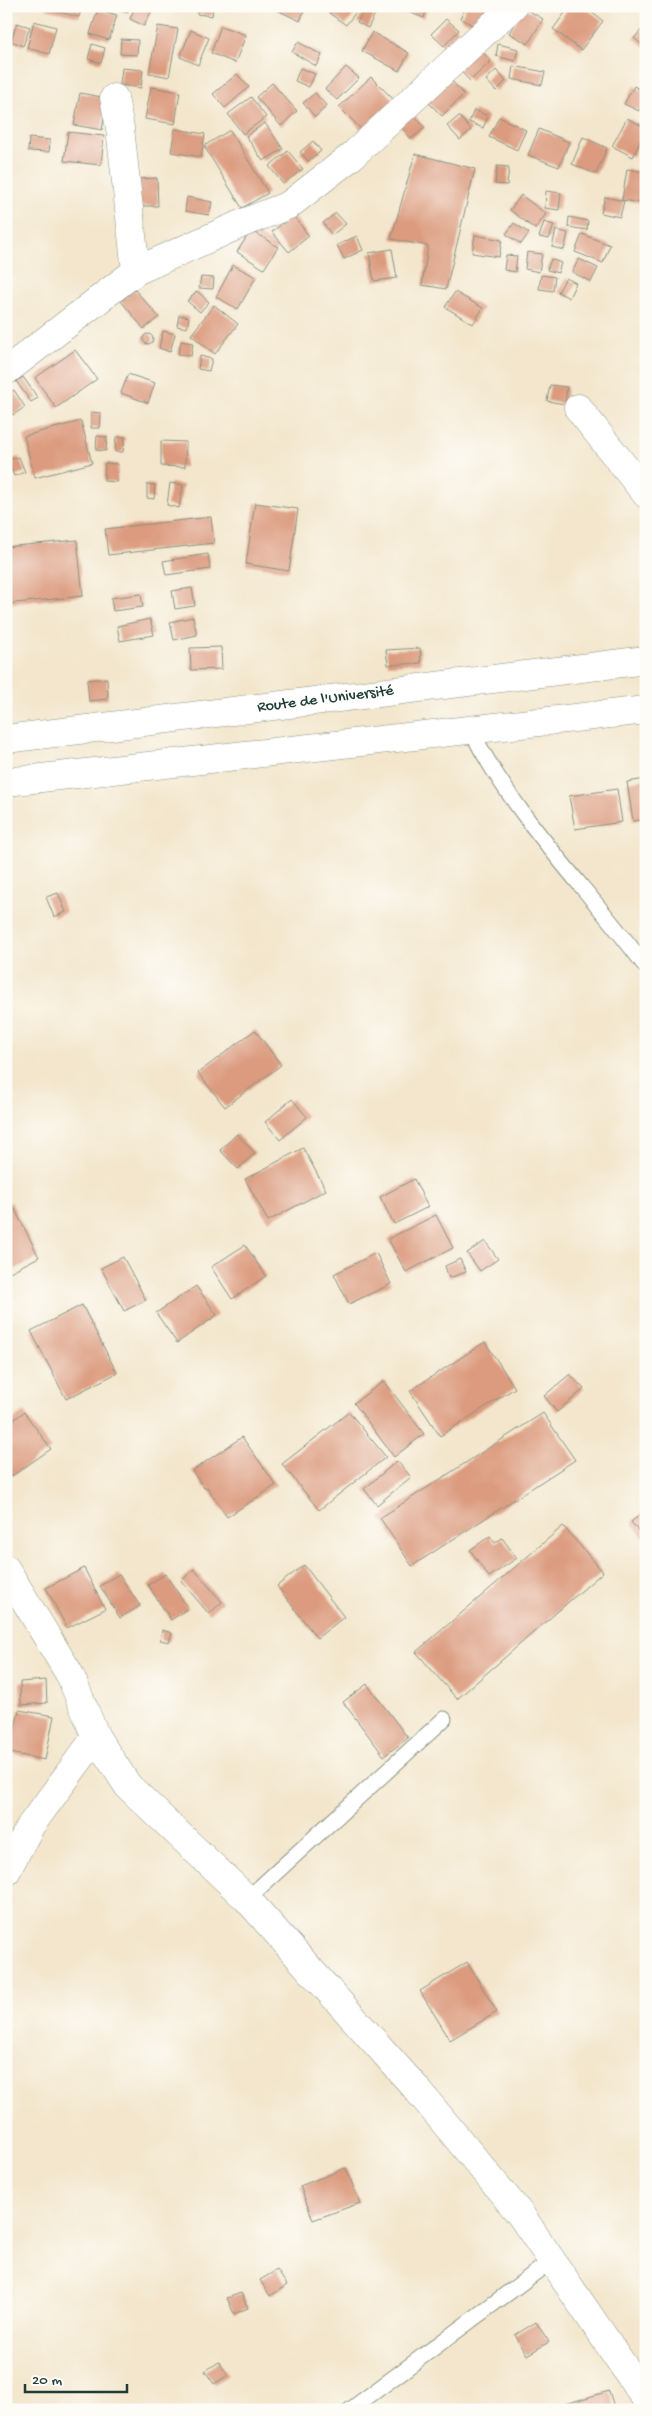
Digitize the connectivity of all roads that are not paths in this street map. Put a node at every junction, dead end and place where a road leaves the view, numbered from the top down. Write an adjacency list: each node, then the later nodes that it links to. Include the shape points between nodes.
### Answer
1 (513, 6): 3 (street, via 352,156 289,206 243,222)
2 (114, 98): 3 (street)
3 (136, 271): 4 (street)
4 (6, 372)
5 (578, 408): 6 (street)
6 (646, 494)
7 (646, 660): 10 (street, Route de l'Université)
8 (646, 710): 9 (street)
9 (471, 730): 11 (street); 12 (lane, via 485,757 546,845)
10 (6, 739)
11 (6, 782)
12 (646, 967)
13 (6, 1569): 15 (street, via 70,1675)
14 (444, 1719): 17 (lane)
15 (96, 1737): 16 (street, via 31,1825); 17 (street, via 128,1786)
16 (6, 1872)
17 (247, 1899): 18 (street, via 415,2087 520,2214)
18 (551, 2261): 19 (street); 20 (lane)
19 (646, 2399)
20 (350, 2410)

